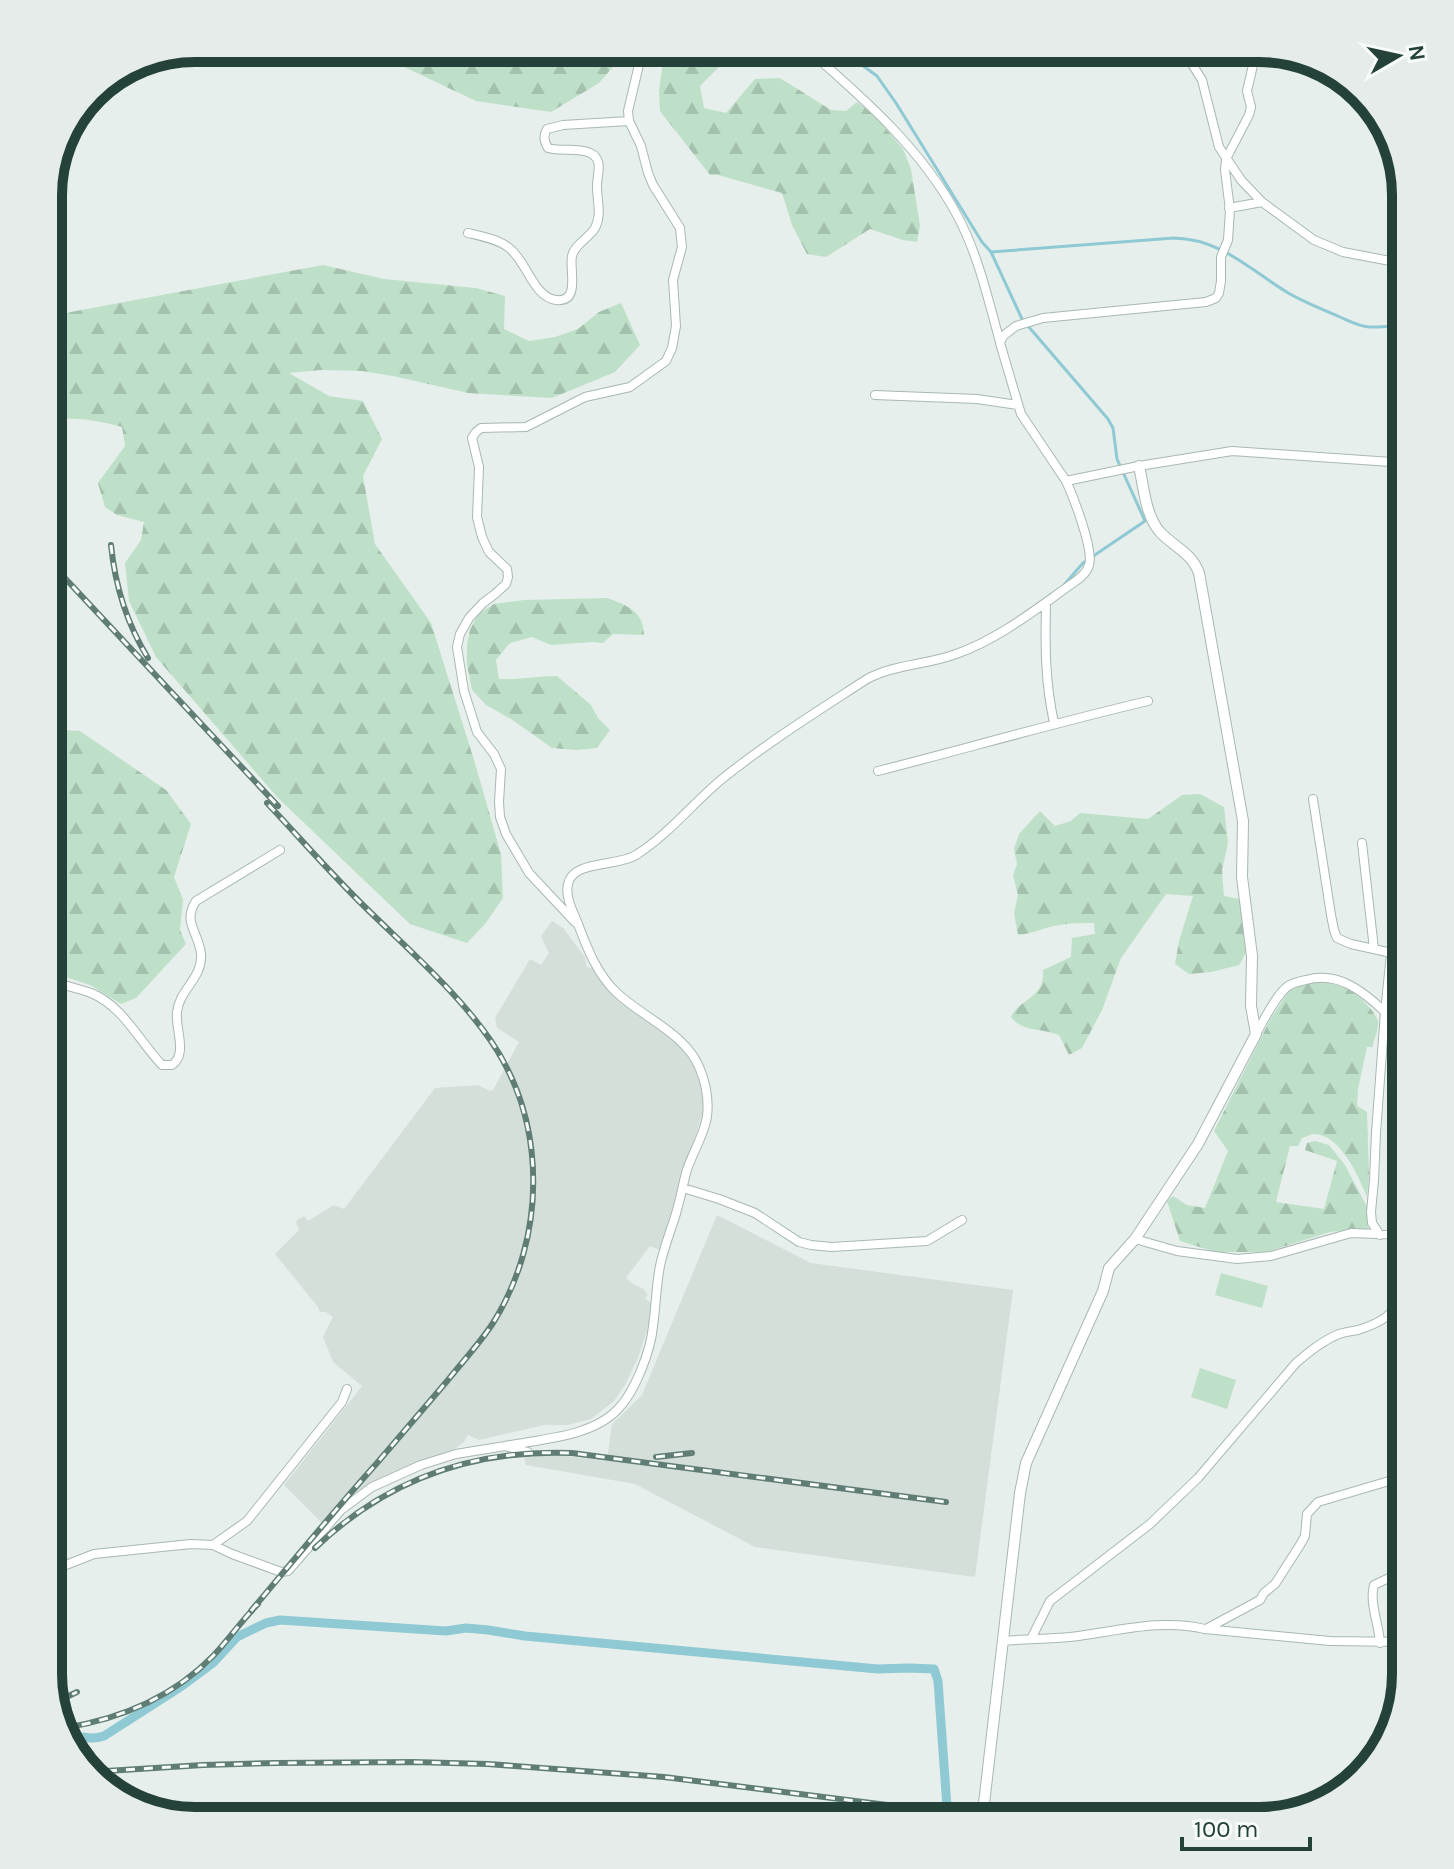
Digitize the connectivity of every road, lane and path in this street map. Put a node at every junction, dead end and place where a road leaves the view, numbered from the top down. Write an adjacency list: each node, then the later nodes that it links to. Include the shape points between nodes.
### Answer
1 (640, 62): 5 (street)
2 (822, 62): 11 (street, via 897,132 936,181 974,256)
3 (1191, 62): 6 (street, via 1202,80)
4 (1254, 62): 6 (street, via 1247,91 1249,115)
5 (629, 121): 9 (street, via 563,125 544,134 548,148 589,152 599,168 599,219 571,257 573,285 565,299 540,291 509,247); 24 (street, via 653,185 680,228 672,348 666,361 630,387 585,397 526,427 490,426 476,432 472,438 479,467 479,527 508,577 469,618 457,647 469,711 501,769 500,817 506,834 529,873)
6 (1226, 159): 7 (street); 8 (street)
7 (1262, 202): 8 (street); 10 (street, via 1314,240)
8 (1229, 208): 11 (street, via 1216,298 1043,318 1003,336)
9 (468, 233)
10 (1392, 261)
11 (1000, 343): 13 (street)
12 (875, 395): 13 (street)
13 (1018, 405): 16 (street)
14 (1392, 462): 15 (street, via 1232,451)
15 (1139, 466): 16 (street); 28 (street, via 1158,530 1194,561 1199,573 1243,821 1242,877)
16 (1066, 481): 17 (street, via 1090,557 1084,574)
17 (1046, 603): 19 (street, via 1045,667); 24 (street, via 970,649 867,679 744,761 638,854 622,862 580,868 568,882)
18 (1148, 701): 19 (street)
19 (1054, 723): 20 (street)
20 (878, 771)
21 (1313, 799): 25 (street, via 1337,938)
22 (1362, 843): 25 (street)
23 (280, 850): 26 (street, via 190,909 200,966 179,1001 179,1059 172,1065 162,1065 106,1002)
24 (579, 926): 29 (street, via 598,970 615,991 678,1039 698,1065 707,1120)
25 (1374, 949): 27 (street, via 1391,954)
26 (62, 984)
27 (1385, 1012): 28 (street, via 1340,980 1315,977 1288,986); 31 (street, via 1371,1212)
28 (1256, 1034): 33 (street, via 1198,1144)
29 (683, 1188): 30 (street, via 755,1213 811,1245 927,1241); 36 (street, via 660,1264 653,1329 621,1406 584,1430)
30 (962, 1220)
31 (1380, 1235): 32 (street); 33 (street, via 1351,1233 1271,1256 1237,1259)
32 (1392, 1235)
33 (1135, 1239): 44 (street, via 1109,1268 1026,1463)
34 (1392, 1312): 43 (street, via 1369,1326 1340,1333 1296,1363 1198,1478 1150,1524 1050,1601)
35 (347, 1389): 39 (street, via 247,1521)
36 (505, 1446): 37 (street); 39 (street, via 456,1454 372,1487 341,1510 288,1571)
37 (528, 1452)
38 (1392, 1480): 42 (street, via 1318,1502 1307,1514 1305,1536 1275,1584 1260,1600)
39 (213, 1545): 40 (street, via 94,1554)
40 (62, 1567)
41 (1392, 1577): 45 (street, via 1374,1585 1372,1593)
42 (1205, 1629): 43 (street, via 1145,1626); 45 (street)
43 (1031, 1639): 44 (street)
44 (1002, 1641): 47 (street)
45 (1380, 1643): 46 (street)
46 (1392, 1643)
47 (984, 1807)

